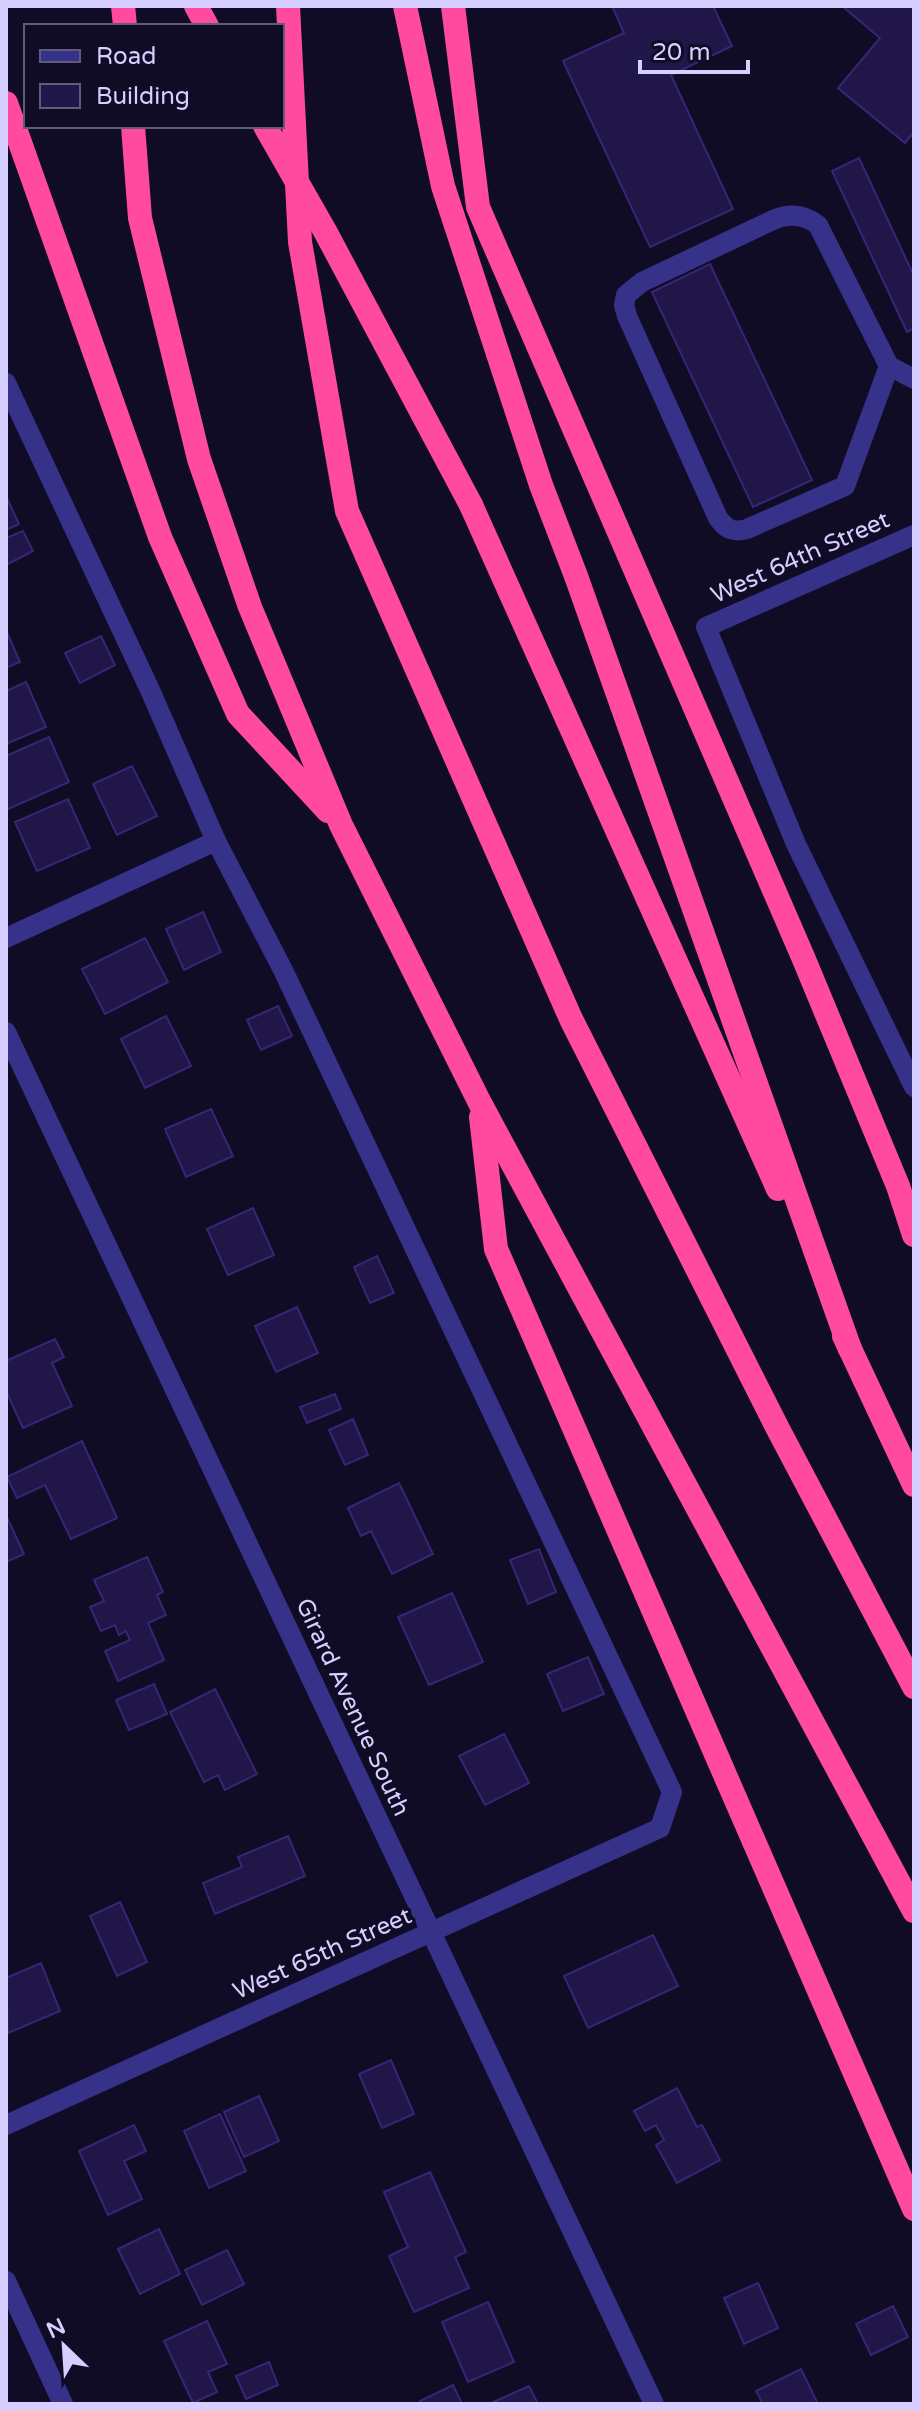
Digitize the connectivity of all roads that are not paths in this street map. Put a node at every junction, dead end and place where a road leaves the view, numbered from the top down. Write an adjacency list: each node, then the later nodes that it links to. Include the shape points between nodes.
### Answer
1 (196, 6): 5 (highway)
2 (288, 6): 24 (highway, via 300,242 347,511 571,1019)
3 (405, 6): 22 (highway, via 443,186 541,485)
4 (453, 6): 19 (highway, via 478,207)
5 (206, 24)
6 (6, 105): 13 (highway, via 160,537 238,714)
7 (133, 128): 13 (highway, via 140,218 199,459 250,607)
8 (266, 128): 22 (highway, bridge, via 471,505)
9 (889, 366): 9 (street, via 818,225 809,218 773,220 642,282 626,295 627,316 718,518 737,532 845,486); 10 (street)
10 (914, 379)
11 (6, 383): 14 (street)
12 (914, 535): 17 (street, West 64th Street, via 706,627 796,844)
13 (341, 825): 18 (highway)
14 (216, 841): 15 (street); 26 (street, West 65th Street, via 283,970 672,1792 660,1828)
15 (6, 938)
16 (6, 1032): 26 (street, Girard Avenue South)
17 (914, 1087)
18 (480, 1103): 25 (highway); 28 (highway, via 496,1249)
19 (898, 1186): 20 (highway); 21 (highway)
20 (914, 1213)
21 (914, 1235)
22 (850, 1349): 23 (highway)
23 (914, 1485)
24 (914, 1687)
25 (914, 1911)
26 (430, 1932): 27 (street, West 65th Street); 31 (street, Girard Avenue South)
27 (6, 2125)
28 (914, 2209)
29 (6, 2281): 30 (street)
30 (63, 2404)
31 (654, 2404)

